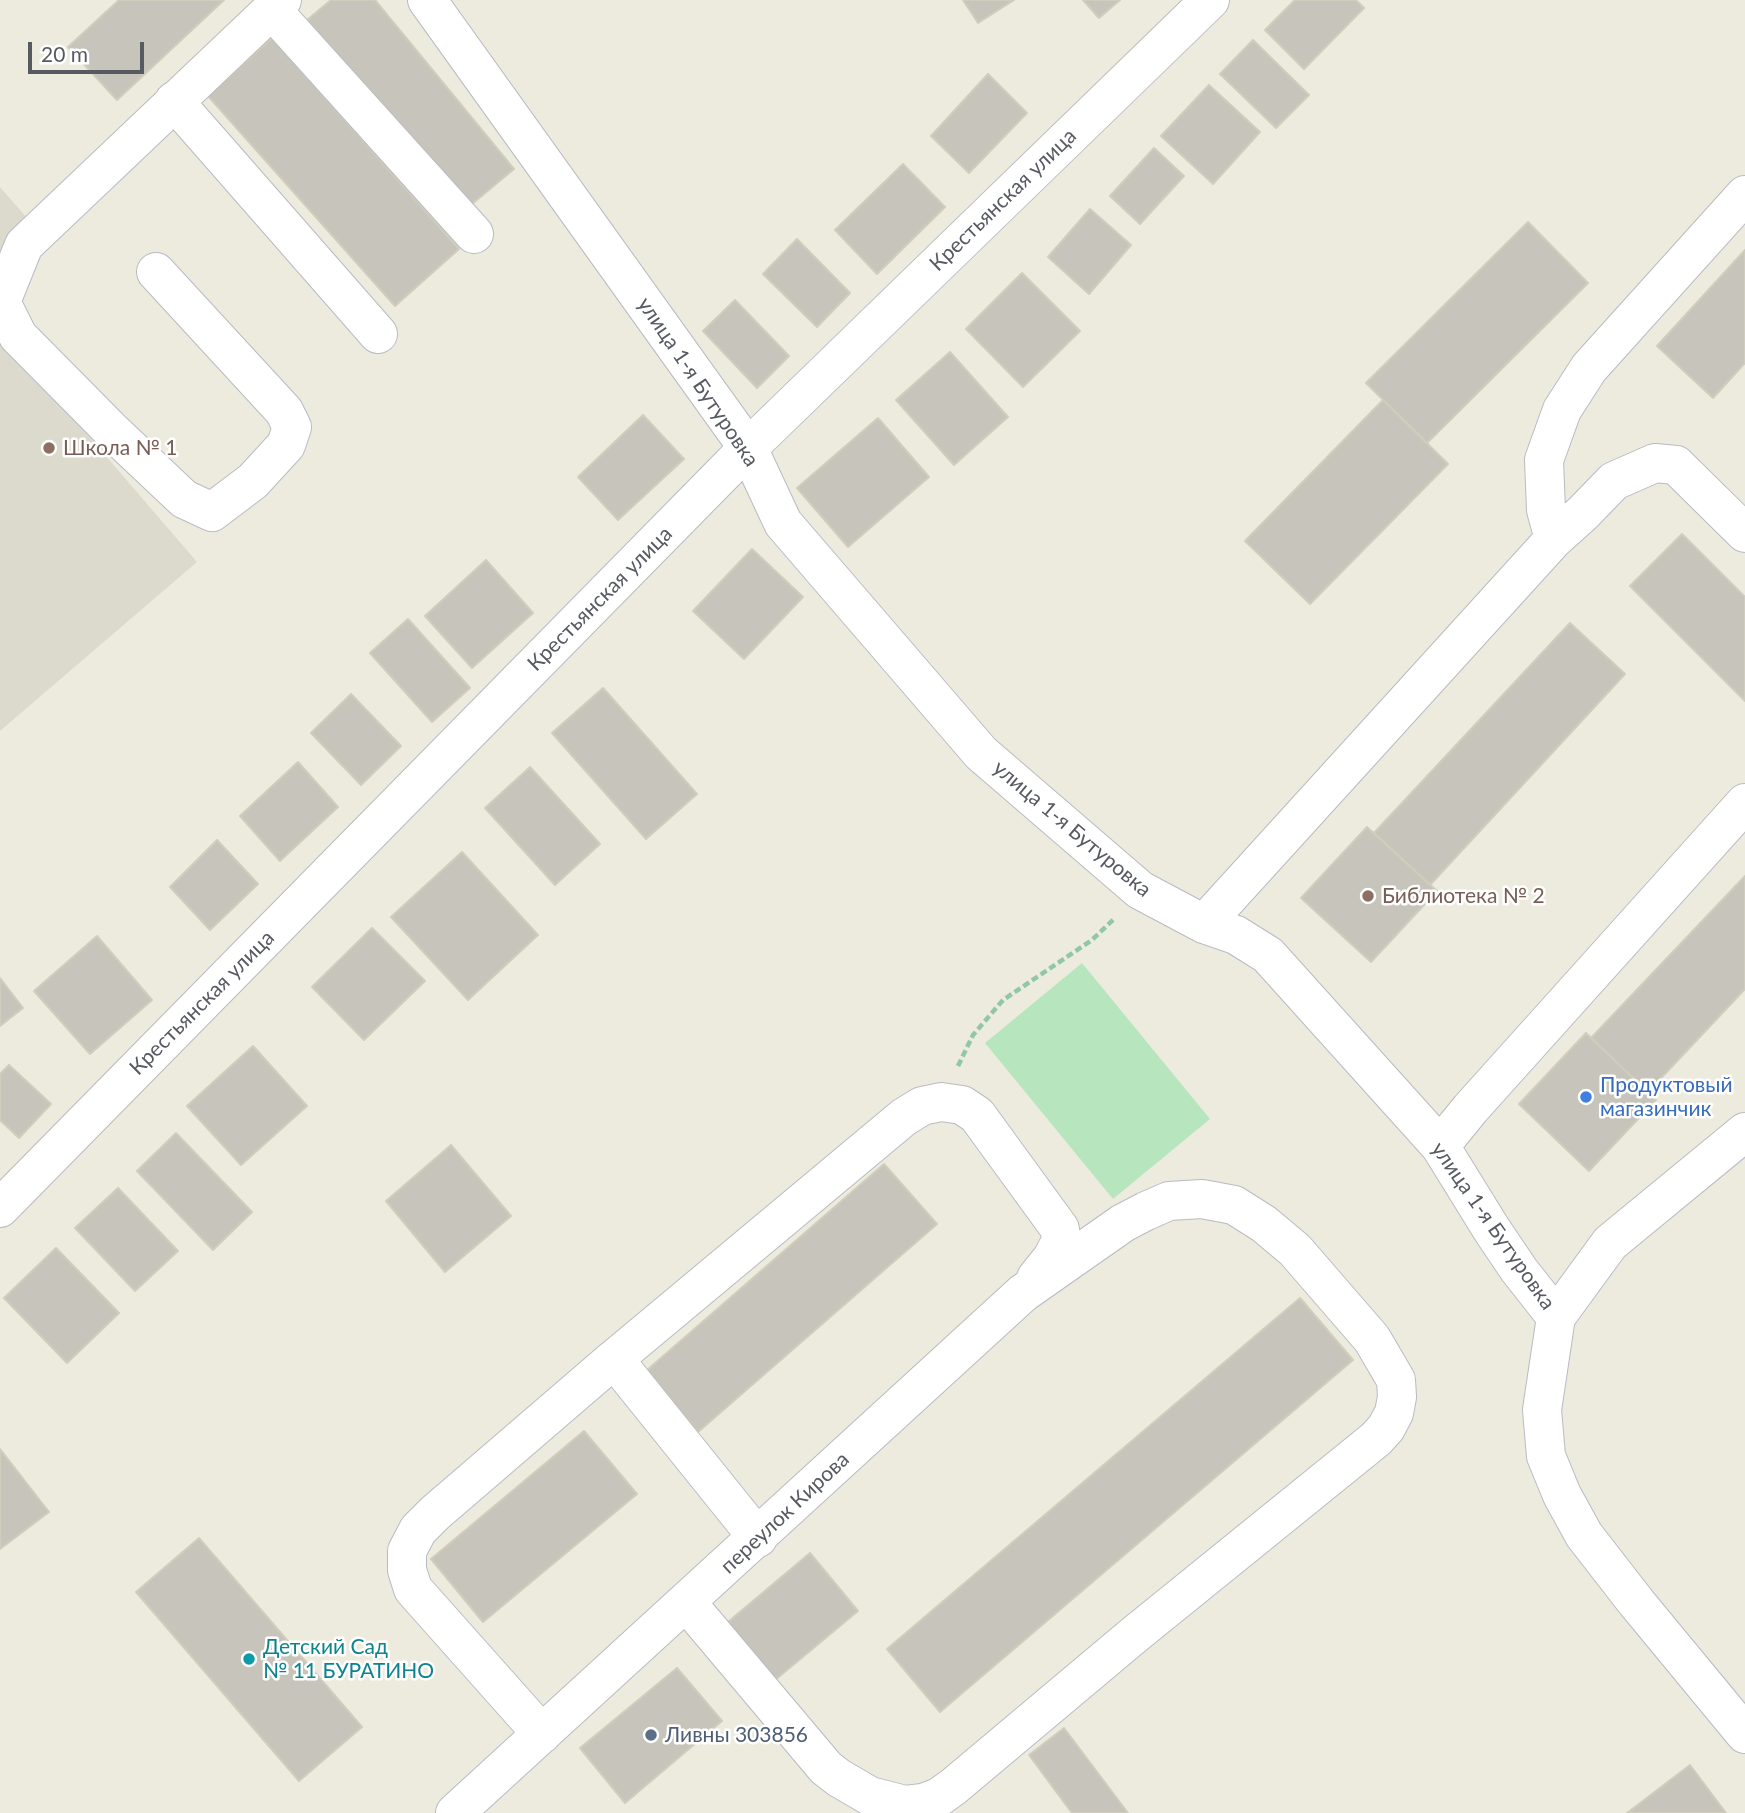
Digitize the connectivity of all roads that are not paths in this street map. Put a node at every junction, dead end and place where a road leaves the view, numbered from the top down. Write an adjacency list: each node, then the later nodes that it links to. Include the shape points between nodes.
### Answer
1 (426, 0): 9 (street, улица 1-я Бутуровка)
2 (1210, 0): 9 (street, Крестьянская улица)
3 (277, 5): 4 (street); 6 (street)
4 (174, 102): 7 (street, via 24,245 1,302 18,336 112,431 184,499 212,512 253,481 286,444 292,426 284,411); 8 (street)
5 (1745, 195): 11 (street, via 1589,368 1562,410 1544,460 1546,510)
6 (474, 234)
7 (156, 272)
8 (378, 334)
9 (748, 448): 13 (street, улица 1-я Бутуровка, via 783,523 981,753 1144,892); 16 (street, Крестьянская улица)
10 (1745, 533): 11 (street, via 1676,465 1655,463 1614,481)
11 (1554, 539): 13 (street)
12 (1745, 803): 15 (street)
13 (1204, 924): 15 (street, улица 1-я Бутуровка, via 1237,935 1268,955)
14 (1745, 1132): 18 (street, via 1610,1243)
15 (1440, 1146): 18 (street, улица 1-я Бутуровка, via 1499,1240)
16 (0, 1208)
17 (1023, 1293): 19 (street, via 1052,1258 1061,1241 1060,1229 977,1115 962,1105 942,1102 922,1106 904,1117); 20 (street, переулок Кирова); 21 (street, переулок Кирова, via 1123,1223 1169,1201 1202,1199 1234,1205 1295,1250 1373,1339 1396,1380 1394,1413 1376,1439 953,1787 923,1803 905,1805 870,1796 826,1768)
18 (1556, 1317): 23 (street, улица 1-я Бутуровка, via 1542,1410 1546,1457 1562,1495 1584,1535)
19 (614, 1359): 20 (street); 22 (street, via 435,1513 418,1530 407,1551 413,1588)
20 (758, 1538): 21 (street, переулок Кирова)
21 (687, 1603): 22 (street, переулок Кирова)
22 (542, 1734): 24 (street, переулок Кирова)
23 (1745, 1734)
24 (456, 1813)

